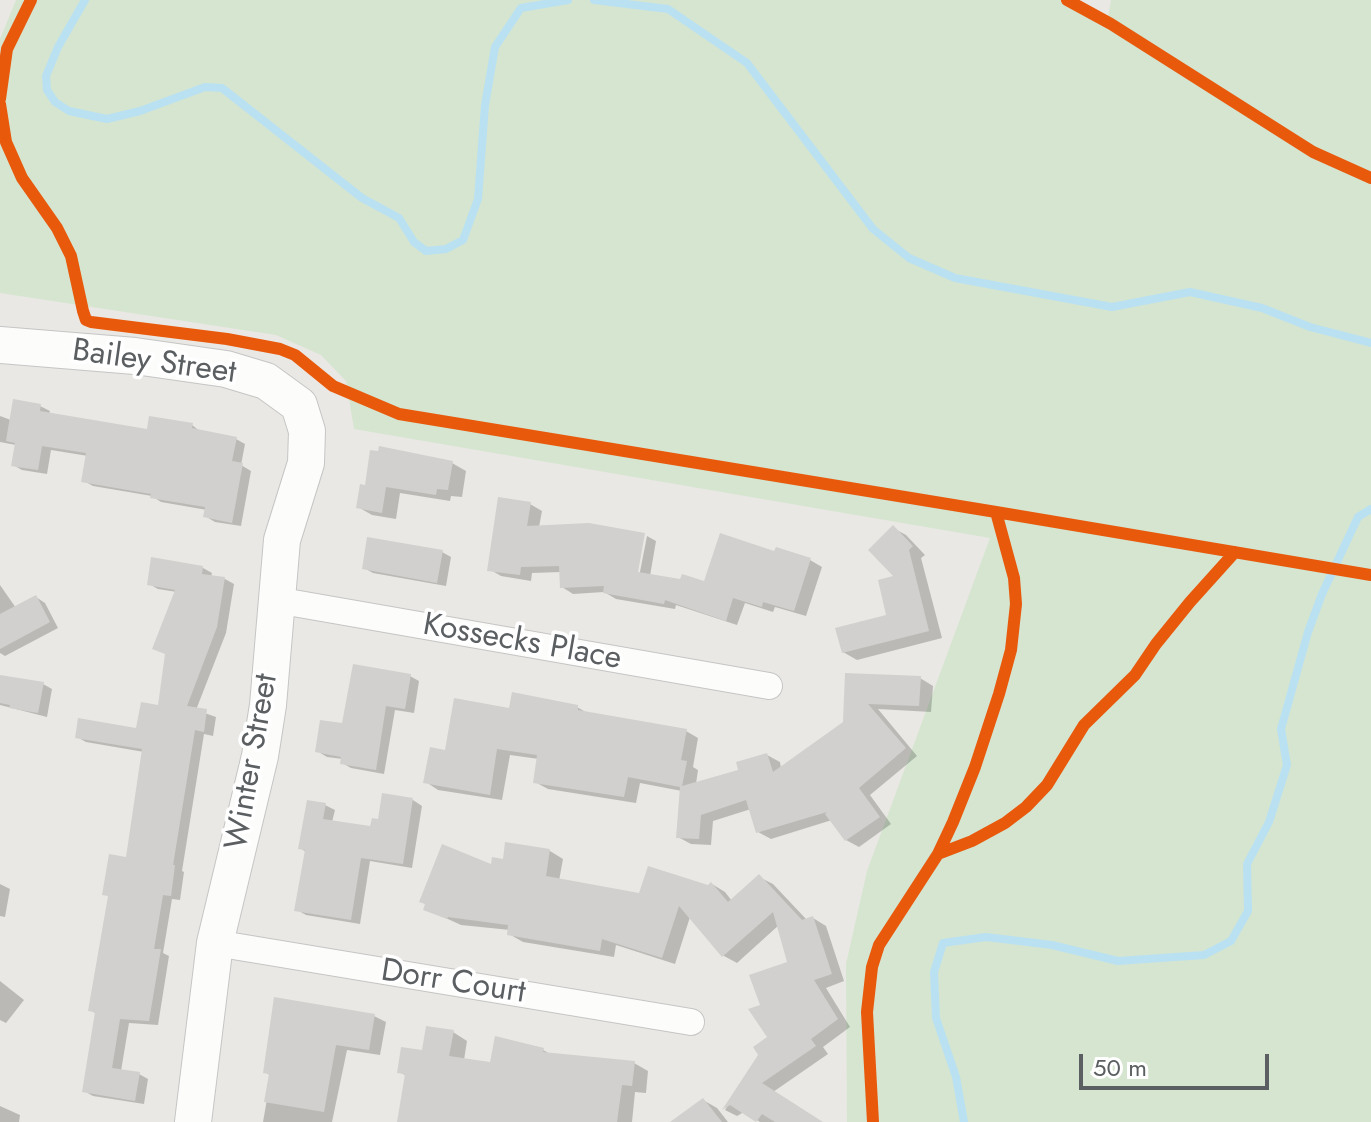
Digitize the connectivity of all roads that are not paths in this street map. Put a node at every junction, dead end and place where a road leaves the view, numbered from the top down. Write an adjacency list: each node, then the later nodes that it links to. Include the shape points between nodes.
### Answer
1 (0, 345): 2 (street, Bailey Street, via 226,369 266,381)
2 (299, 405): 3 (street, Winter Street, via 307,431 306,463 282,540)
3 (276, 600): 4 (street, Kossecks Place); 5 (street, Winter Street, via 260,756)
4 (769, 686)
5 (215, 943): 6 (street, Dorr Court); 7 (street, Winter Street)
6 (691, 1022)
7 (193, 1122)

